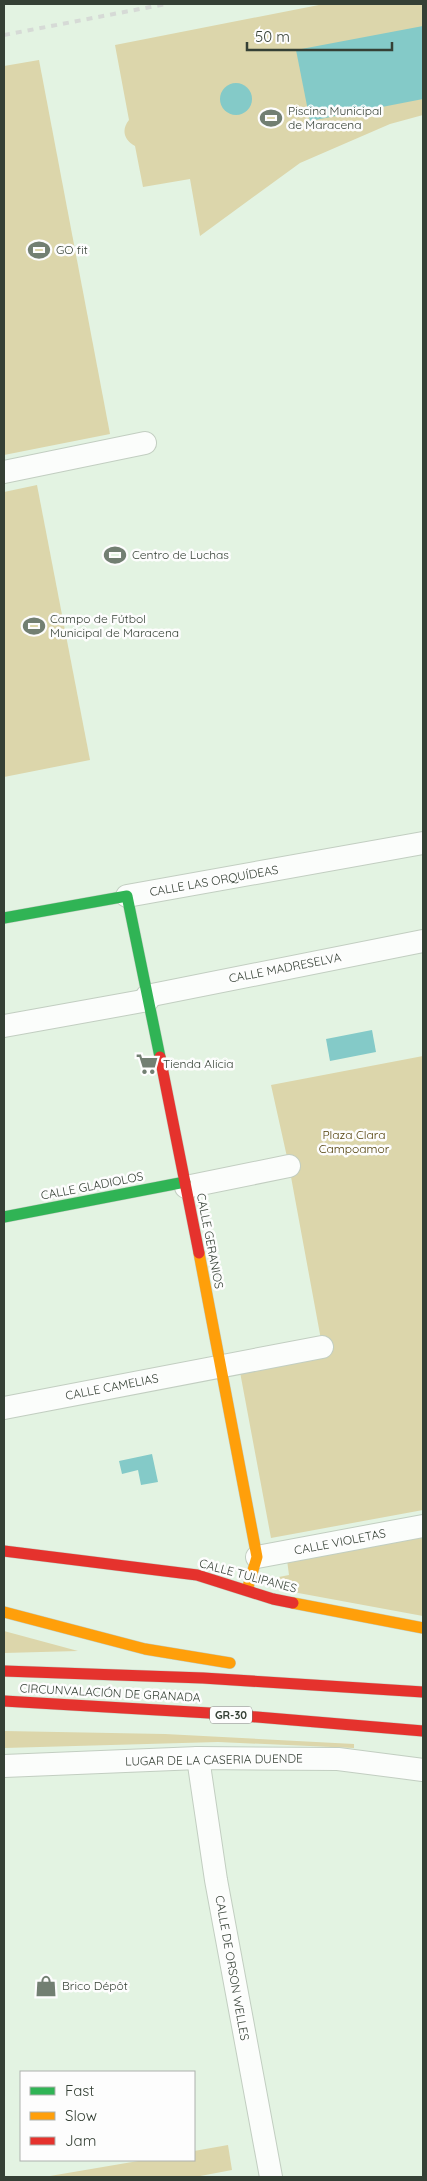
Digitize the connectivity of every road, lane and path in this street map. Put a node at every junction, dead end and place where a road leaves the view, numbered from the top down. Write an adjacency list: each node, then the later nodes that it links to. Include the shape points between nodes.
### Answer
1 (145, 443): 2 (street)
2 (4, 472)
3 (423, 843): 4 (street, CALLE LAS ORQUÍDEAS)
4 (127, 896): 5 (main road, CALLE LAS ORQUÍDEAS); 7 (main road, CALLE GERANIOS)
5 (4, 918)
6 (423, 941): 7 (street, CALLE MADRESELVA)
7 (148, 998): 8 (street, CALLE MADRESELVA); 10 (main road, CALLE GERANIOS)
8 (4, 1026)
9 (289, 1166): 10 (street)
10 (185, 1184): 11 (main road, CALLE GLADIOLOS); 13 (main road, CALLE GERANIOS)
11 (4, 1217)
12 (322, 1348): 13 (street)
13 (221, 1367): 14 (street, CALLE CAMELIAS); 17 (main road, CALLE GERANIOS)
14 (4, 1408)
15 (423, 1526): 17 (street, CALLE VIOLETAS)
16 (4, 1551): 18 (main road, CALLE TULIPANES, via 197,1575)
17 (256, 1557): 18 (main road, CALLE GERANIOS)
18 (247, 1590): 20 (main road, CALLE TULIPANES, via 273,1599)
19 (4, 1612): 21 (main road, via 86,1636 206,1660)
20 (423, 1628)
21 (244, 1664)
22 (261, 1671): 24 (main road)
23 (4, 1672): 24 (main road, CIRCUNVALACIÓN DE GRANADA)
24 (296, 1683): 25 (main road, CIRCUNVALACIÓN DE GRANADA)
25 (423, 1692)
26 (4, 1701): 27 (main road, CIRCUNVALACIÓN DE GRANADA / GR-30)
27 (39, 1702): 28 (main road); 29 (main road, CIRCUNVALACIÓN DE GRANADA / GR-30)
28 (12, 1712)
29 (423, 1731)
30 (198, 1758): 31 (street, LUGAR DE LA CASERIA DUENDE); 32 (street, LUGAR DE LA CASERIA DUENDE, via 338,1759); 33 (street, CALLE DE ORSON WELLES, via 216,1880)
31 (4, 1766)
32 (423, 1770)
33 (271, 2177)

